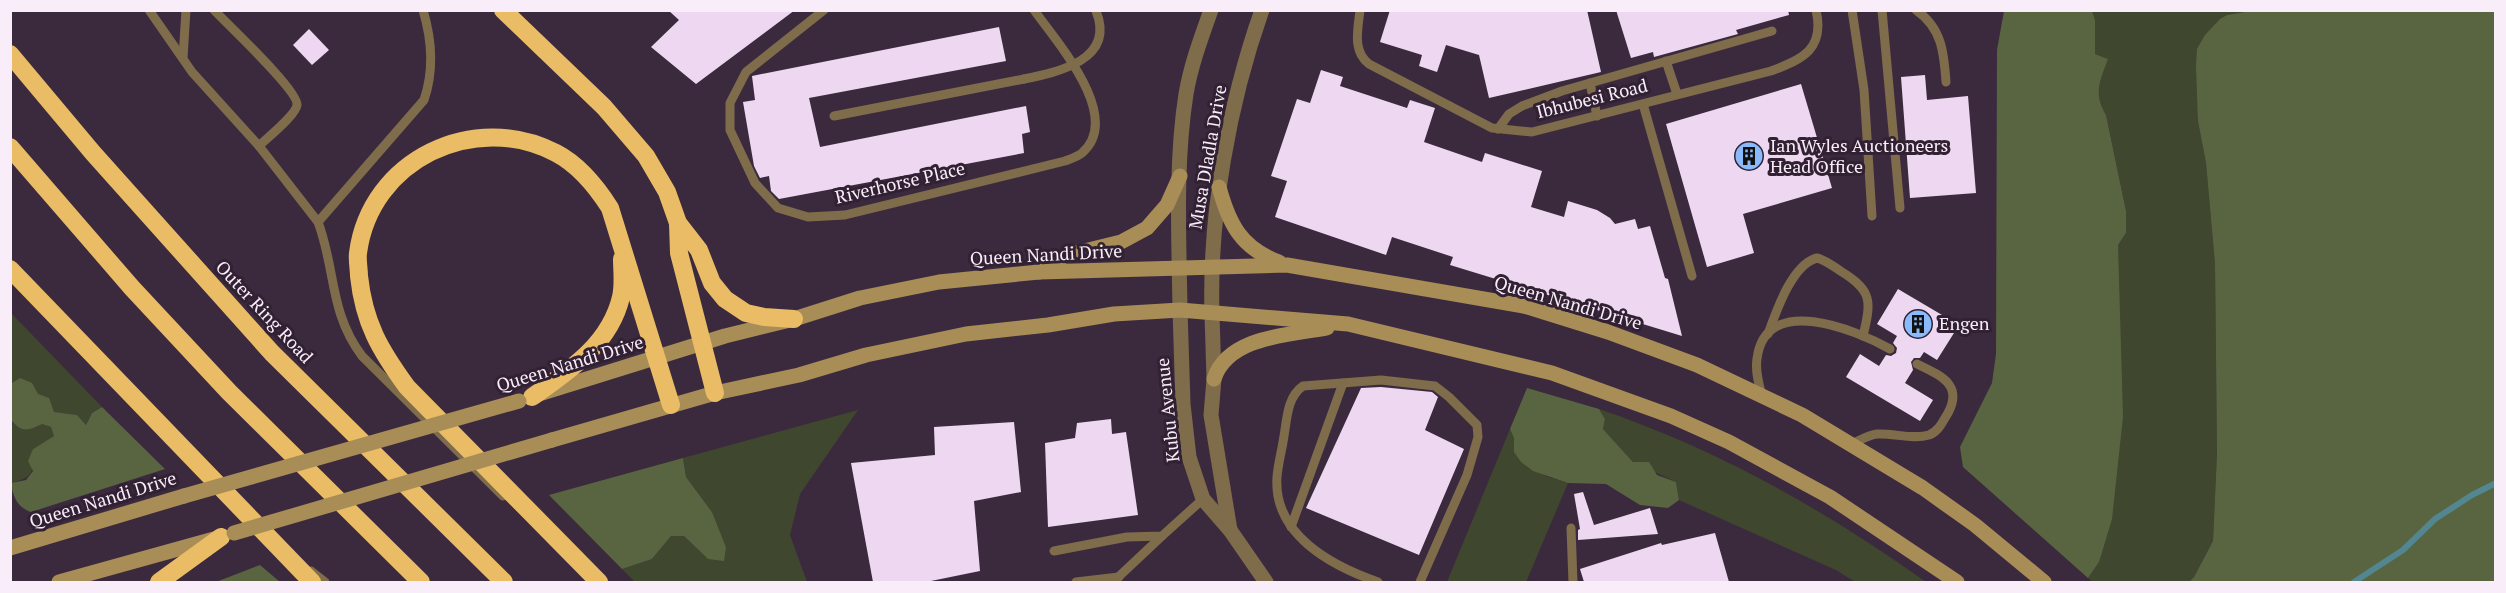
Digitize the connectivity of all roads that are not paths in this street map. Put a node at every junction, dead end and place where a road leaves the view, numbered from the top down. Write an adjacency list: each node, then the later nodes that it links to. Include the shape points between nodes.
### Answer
1 (149, 10): 18 (lane)
2 (186, 10): 18 (lane)
3 (214, 10): 27 (lane, via 297,98 293,113)
4 (423, 10): 33 (lane, via 432,53 424,100)
5 (503, 10): 34 (highway, via 604,107 646,156 667,192)
6 (824, 10): 7 (lane, Riverhorse Place, via 746,72 730,103 730,130 755,183 778,208 808,217 845,215 1065,162 1082,153 1094,128 1095,112 1088,88)
7 (1034, 10)
8 (1211, 10): 29 (street, Musa Dladla Drive, via 1186,94)
9 (1263, 10): 30 (street, Musa Dladla Drive, via 1246,54)
10 (1360, 10): 26 (lane, Ibhubesi Road, via 1357,38 1365,61)
11 (1816, 10): 22 (lane, Ibhubesi Road, via 1816,39 1806,55 1772,71)
12 (1852, 10): 32 (lane, via 1864,90)
13 (1882, 10): 31 (lane)
14 (1916, 10): 20 (lane, via 1941,40)
15 (1096, 11): 24 (lane, bridge, via 1099,39 1081,61 1062,71)
16 (1772, 30): 19 (lane)
17 (10, 54): 74 (highway, Outer Ring Road, via 272,353)
18 (183, 58): 27 (lane)
19 (1666, 61): 21 (lane); 22 (lane)
20 (1946, 82)
21 (1590, 83): 25 (lane); 26 (lane, via 1522,106 1509,114)
22 (1677, 94): 23 (lane, Ibhubesi Road)
23 (1642, 104): 25 (lane, Ibhubesi Road); 41 (lane)
24 (834, 116)
25 (1597, 116): 26 (lane, Ibhubesi Road, via 1532,132)
26 (1498, 129)
27 (259, 146): 33 (lane)
28 (10, 147): 73 (highway, via 132,288 221,383)
29 (1180, 176): 39 (street, Musa Dladla Drive); 40 (main road, via 1167,205 1148,228 1121,242 1064,256)
30 (1219, 187): 36 (main road, via 1227,216 1240,237 1265,256); 37 (street, Musa Dladla Drive)
31 (1900, 208)
32 (1872, 216)
33 (318, 222): 75 (lane, via 336,303 346,332 362,356 478,473)
34 (678, 223): 44 (highway, via 699,250 712,283 736,308 764,317); 48 (highway, via 679,253)
35 (622, 241): 50 (highway); 56 (highway, via 621,296 612,321 585,358); 75 (highway, via 610,208 579,169 556,153 533,144 508,138 482,138 426,153 399,172 380,193 357,255 370,330 387,360 407,387)
36 (1287, 264): 37 (main road, Queen Nandi Drive); 55 (main road, Queen Nandi Drive, via 1524,306 1658,350)
37 (1211, 268): 39 (main road, Queen Nandi Drive); 43 (street, Musa Dladla Drive)
38 (10, 269): 62 (highway)
39 (1180, 269): 40 (main road, Queen Nandi Drive); 42 (street, Musa Dladla Drive)
40 (1039, 272): 44 (main road, Queen Nandi Drive, via 939,282 860,298)
41 (1692, 276)
42 (1180, 310): 43 (main road); 54 (main road, via 1114,314 966,333); 59 (street, Kubu Avenue, via 1189,457)
43 (1212, 314): 45 (main road); 52 (street, Kubu Avenue)
44 (794, 319): 48 (main road, Queen Nandi Drive)
45 (1348, 324): 52 (main road, via 1256,342 1222,362); 81 (main road, via 1552,373 1671,417 1729,442 1821,492)
46 (1768, 334): 47 (lane, via 1801,320 1826,323); 47 (lane, via 1779,303 1798,272 1816,258 1854,279 1865,291 1869,306); 55 (lane, via 1756,360)
47 (1863, 336): 49 (lane)
48 (703, 342): 50 (main road, Queen Nandi Drive); 54 (highway)
49 (1890, 349)
50 (658, 357): 56 (main road, Queen Nandi Drive); 57 (highway)
51 (1917, 364): 58 (lane, via 1946,379 1953,394 1948,415 1936,431 1920,436 1878,434)
52 (1214, 379): 63 (street, Kubu Avenue, via 1211,415)
53 (1343, 383): 60 (lane); 60 (lane, via 1303,386 1289,405 1277,478 1281,508); 79 (lane, via 1381,380 1435,386 1477,425 1478,437 1467,475)
54 (715, 393): 57 (main road)
55 (1762, 396): 58 (main road, Queen Nandi Drive)
56 (526, 399): 66 (main road, Queen Nandi Drive, bridge)
57 (671, 405): 64 (main road, bridge)
58 (1851, 444): 82 (main road, Queen Nandi Drive, via 1949,507)
59 (1203, 499): 63 (street, Kubu Avenue); 65 (lane)
60 (1291, 527): 78 (lane, via 1332,564)
61 (1571, 528): 80 (lane)
62 (262, 530): 71 (highway); 72 (lane)
63 (1230, 530): 77 (street, Kubu Avenue)
64 (227, 535): 69 (main road); 70 (highway)
65 (1162, 536): 67 (lane, via 1127,537); 68 (lane)
66 (10, 548)
67 (1054, 551)
68 (1116, 580): 76 (lane)
69 (59, 582)
70 (159, 582)
71 (312, 582)
72 (325, 582)
73 (421, 582)
74 (504, 582)
75 (599, 582)
76 (1076, 582)
77 (1266, 582)
78 (1378, 582)
79 (1420, 582)
80 (1573, 582)
81 (1957, 582)
82 (2044, 582)

